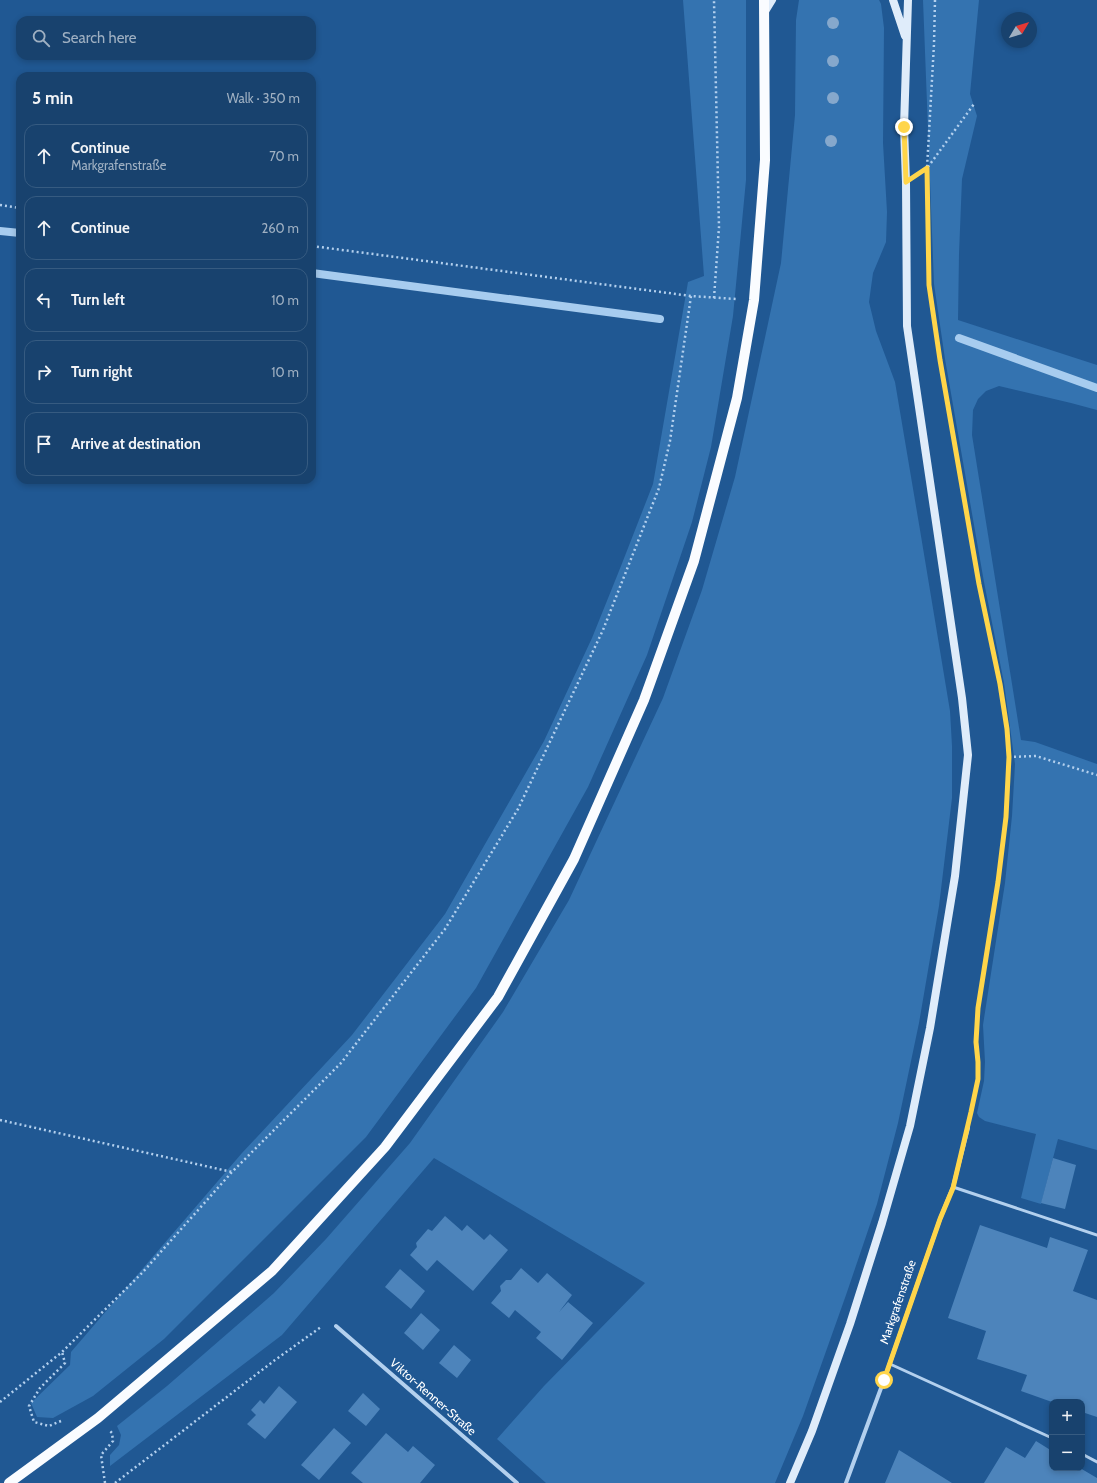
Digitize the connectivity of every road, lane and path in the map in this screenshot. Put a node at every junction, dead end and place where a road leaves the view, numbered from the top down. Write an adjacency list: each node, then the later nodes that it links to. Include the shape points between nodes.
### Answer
1 (714, 0): 16 (path, via 719,227)
2 (764, 0): 7 (main road)
3 (772, 0): 7 (street)
4 (893, 0): 8 (street)
5 (908, 0): 8 (street)
6 (934, 0): 10 (path)
7 (764, 12): 17 (main road, via 765,160)
8 (907, 43): 11 (street, via 904,127)
9 (974, 104): 10 (path)
10 (927, 168): 11 (path); 18 (path, via 929,285 976,569 1000,684)
11 (906, 182): 34 (street, via 907,326 961,690 968,755 955,876 930,1028 910,1126 850,1324 812,1431)
12 (0, 205): 13 (path)
13 (16, 207)
14 (316, 247): 15 (path)
15 (691, 296): 16 (path); 22 (path, via 670,442 659,488 603,630 518,809 444,930 341,1063)
16 (714, 298): 17 (path)
17 (754, 300): 31 (main road, via 737,398 694,561 644,700 574,859 498,997 385,1147 272,1271 98,1418)
18 (1009, 757): 19 (path, via 1036,756); 21 (path, via 1006,817 998,882 978,1008 978,1079)
19 (1097, 775)
20 (0, 1120): 22 (path)
21 (968, 1128): 23 (street, Markgrafenstraße)
22 (232, 1172): 27 (path, via 136,1279 62,1352)
23 (953, 1188): 24 (lane); 26 (street, Markgrafenstraße)
24 (1097, 1235)
25 (336, 1326): 32 (path, via 326,1324 275,1360); 33 (street, Viktor-Renner-Straße)
26 (890, 1364): 28 (lane); 35 (street, Markgrafenstraße)
27 (0, 1402)
28 (1049, 1437)
29 (1085, 1456): 30 (lane)
30 (1097, 1462)
31 (9, 1483)
32 (115, 1483)
33 (517, 1483)
34 (790, 1483)
35 (846, 1483)

